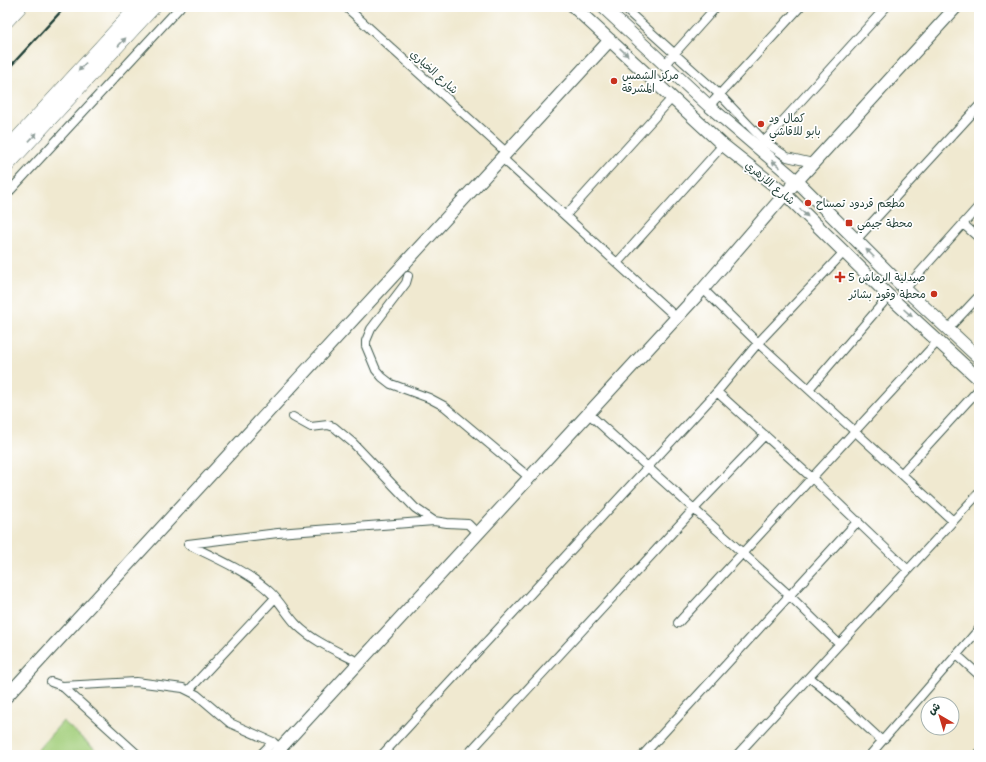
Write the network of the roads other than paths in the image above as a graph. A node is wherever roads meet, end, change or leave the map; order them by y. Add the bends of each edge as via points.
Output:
1 (20, 7) edge
2 (137, 7) edge
3 (154, 7) edge
4 (180, 7) edge
5 (346, 7) edge
6 (574, 7) edge
7 (603, 7) edge
8 (716, 7) edge
9 (800, 7) edge
10 (886, 7) edge
11 (956, 7) edge
12 (625, 8) edge
13 (616, 19) junction
14 (7, 21) edge
15 (610, 40) junction
16 (669, 59) junction
17 (720, 95) junction
18 (673, 97) junction
19 (708, 106) junction
20 (979, 106) edge
21 (723, 145) junction
22 (761, 145) junction
23 (7, 149) edge
24 (505, 156) junction
25 (813, 163) junction
26 (7, 166) edge
27 (797, 182) junction
28 (7, 194) edge
29 (785, 194) junction
30 (979, 206) edge
31 (566, 215) junction
32 (963, 224) junction
33 (979, 238) edge
34 (856, 240) junction
35 (844, 252) junction
36 (617, 263) junction
37 (408, 276) dead end
38 (703, 289) junction
39 (905, 289) junction
40 (890, 296) junction
41 (979, 296) edge
42 (677, 318) junction
43 (948, 329) junction
44 (938, 341) junction
45 (758, 343) junction
46 (979, 358) edge
47 (979, 379) edge
48 (809, 388) junction
49 (979, 389) edge
50 (717, 392) junction
51 (588, 414) junction
52 (293, 417) dead end
53 (854, 432) junction
54 (765, 435) junction
55 (647, 467) junction
56 (902, 473) junction
57 (530, 478) junction
58 (812, 478) junction
59 (977, 499) edge
60 (694, 509) junction
61 (434, 521) junction
62 (858, 521) junction
63 (953, 521) junction
64 (478, 534) junction
65 (743, 553) junction
66 (908, 570) junction
67 (790, 596) junction
68 (275, 598) junction
69 (678, 623) dead end
70 (979, 629) edge
71 (840, 644) junction
72 (956, 655) junction
73 (360, 663) junction
74 (979, 675) edge
75 (809, 677) junction
76 (51, 682) dead end
77 (62, 686) junction
78 (189, 690) junction
79 (7, 696) edge
80 (882, 741) junction
81 (275, 748) edge
82 (138, 755) edge
83 (260, 755) edge
84 (382, 755) edge
85 (467, 755) edge
86 (643, 755) edge
87 (737, 755) edge
88 (870, 755) edge

1 - 14 main road
2 -> 23 main road
26 -> 3 main road
4 - 28 street
5 - 24 street, شارع الخياري
6 - 15 street, شارع الازهري
7 - 13 street, شارع الازهري
8 - 16 street
9 - 17 street
10 - 22 street
11 - 25 street
12 - 13 street
12 - 16 street
13 - 16 street, شارع الازهري
15 -> 18 street, شارع الازهري
15 - 24 street
16 - 17 street
16 - 19 street, شارع الازهري
17 - 19 street
17 - 22 street
18 - 21 street, شارع الازهري
18 - 31 street
19 - 22 street, شارع الازهري
20 - 34 street
21 - 29 street, شارع الازهري
21 - 36 street
22 - 25 street via 787,157
27 -> 22 street, شارع الازهري
24 - 31 street, شارع الخياري
24 - 79 street
25 - 27 street
27 - 29 street
27 - 34 street, شارع الازهري
29 -> 35 street, شارع الازهري
29 - 38 street
30 - 32 street
31 - 36 street, شارع الخياري
32 - 33 street
32 - 39 street
39 -> 34 street, شارع الازهري
35 - 40 street, شارع الازهري
35 - 45 street
36 - 42 street, شارع الخياري
37 - 57 street via 406,283 368,334 366,346 376,370 391,384 444,406
38 - 42 street
38 - 45 street
39 - 43 street, شارع الازهري
40 -> 44 street, شارع الازهري
40 - 48 street
41 - 43 street
42 - 51 street
43 - 46 street, شارع الازهري
44 - 47 street, شارع الازهري
44 - 53 street
45 - 48 street
45 - 50 street
48 - 53 street
49 - 56 street
50 - 54 street
50 - 55 street
51 - 55 street
51 - 57 street
52 - 61 street via 311,427 334,427 415,508
53 - 56 street
53 - 58 street
54 - 58 street
54 - 60 street
55 - 60 street
55 - 84 street
56 - 63 street
57 - 64 street
58 - 62 street
58 - 65 street
59 - 63 street
60 - 65 street
60 - 85 street
61 - 64 street via 468,524
61 - 68 street via 278,533 188,544 225,562
62 - 66 street
62 - 67 street
63 - 66 street
64 - 73 street
65 - 67 street
65 - 69 street
66 - 71 street
67 - 71 street
67 - 86 street
68 - 73 street via 303,631
68 - 78 street
70 - 72 street
71 - 75 street
72 - 74 street
72 - 80 street
73 - 81 street
75 - 80 street
75 - 87 street
76 - 77 street
77 - 78 street via 136,682
77 - 82 street
78 - 81 street via 230,723
80 - 88 street
81 - 83 street

